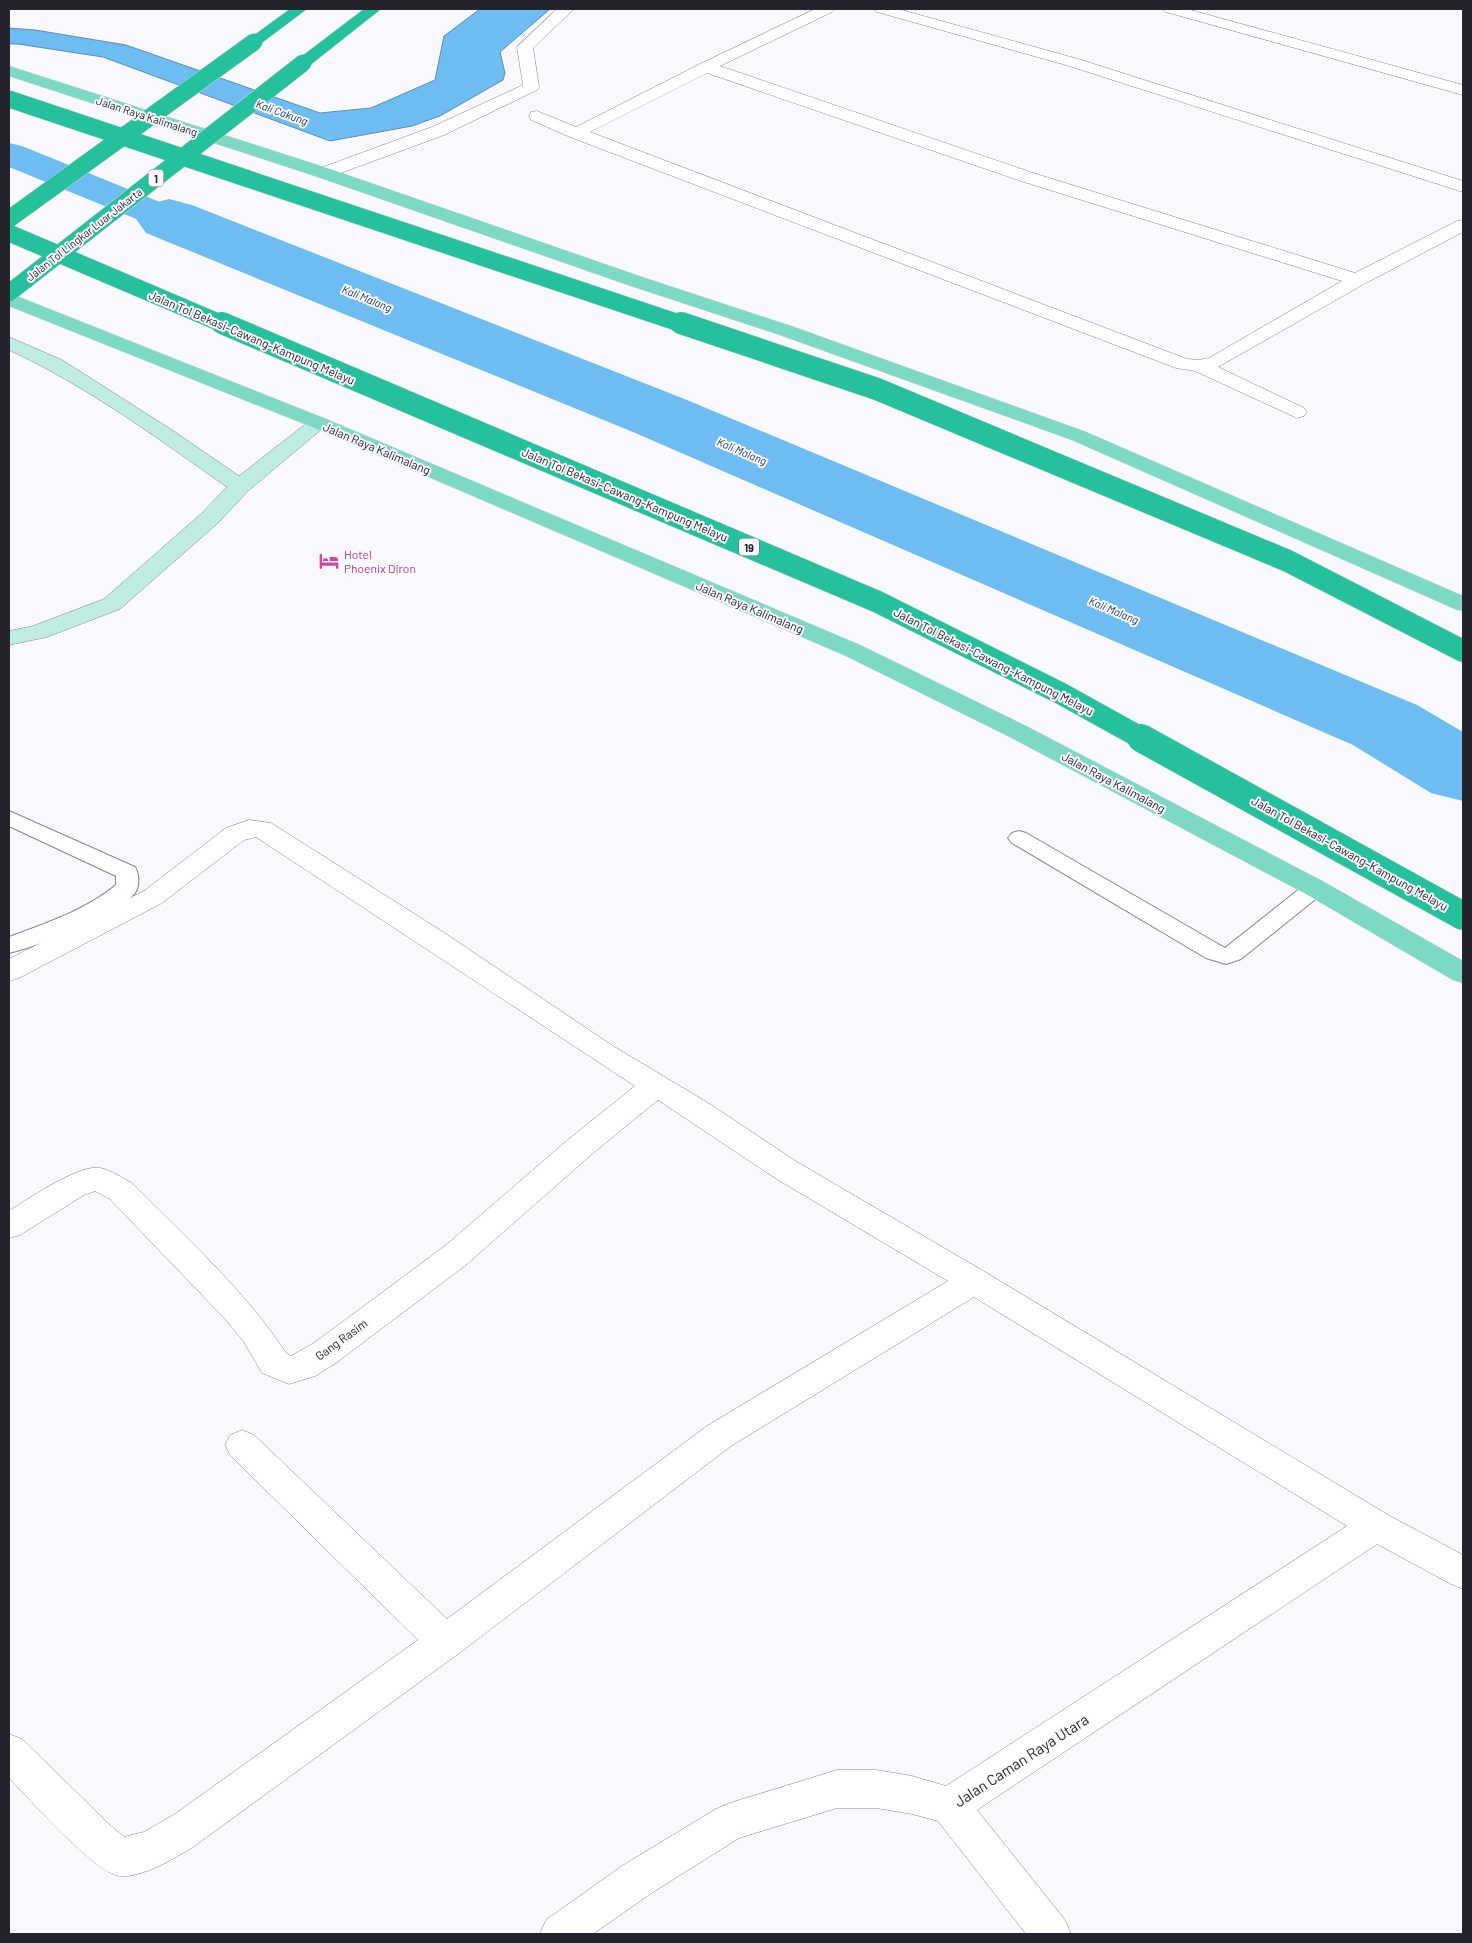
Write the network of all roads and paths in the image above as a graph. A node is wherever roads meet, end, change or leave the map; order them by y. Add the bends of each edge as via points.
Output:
1 (373, 9) edge
2 (566, 9) edge
3 (827, 9) edge
4 (882, 9) edge
5 (1172, 9) edge
6 (294, 11) edge
7 (706, 67) junction
8 (9, 71) edge
9 (1463, 90) edge
10 (9, 99) edge
11 (537, 116) dead end
12 (576, 133) junction
13 (324, 173) junction
14 (1463, 187) edge
15 (9, 220) edge
16 (1463, 226) edge
17 (9, 233) edge
18 (1357, 280) junction
19 (9, 293) edge
20 (9, 299) edge
21 (9, 343) edge
22 (1199, 366) junction
23 (1297, 412) dead end
24 (319, 423) junction
25 (240, 486) junction
26 (1463, 604) edge
27 (9, 638) edge
28 (1463, 651) edge
29 (9, 818) edge
30 (1019, 838) dead end
31 (1314, 888) junction
32 (1463, 916) edge
33 (9, 945) edge
34 (9, 971) edge
35 (1463, 973) edge
36 (657, 1085) junction
37 (9, 1226) edge
38 (974, 1280) junction
39 (242, 1445) dead end
40 (1376, 1526) junction
41 (1463, 1573) edge
42 (445, 1642) junction
43 (9, 1752) edge
44 (950, 1806) junction
45 (560, 1934) edge
46 (1050, 1934) edge

1 - 19 highway, Jalan Tol Lingkar Luar Jakarta / 1, bridge
2 - 13 street via 525,47 531,88 438,131
3 - 7 street
4 - 14 street via 1072,62
5 - 9 street
6 - 15 highway, bridge
7 - 12 street
7 - 18 street via 1027,177
8 - 13 main road, Jalan Raya Kalimalang
10 - 28 highway, bridge via 877,389 1288,561
11 - 12 street
12 - 22 street via 1183,364
13 - 26 main road, Jalan Raya Kalimalang via 635,282 788,331 1079,436
16 - 18 street
17 - 32 highway, Jalan Tol Bekasi–Cawang–Kampung Melayu / 19, bridge via 878,602 1060,693
18 - 22 street via 1216,362
20 - 24 main road, Jalan Raya Kalimalang
21 - 25 street via 55,364
22 - 23 street
24 - 25 street
24 - 31 main road, Jalan Raya Kalimalang via 852,650 1019,732
25 - 27 street via 210,518 112,604 39,632
29 - 33 lane via 127,872 128,888 116,898 66,924
30 - 31 lane via 1226,956
31 - 35 main road, Jalan Raya Kalimalang
34 - 36 street via 153,897 234,834 249,828 262,829 603,1053
36 - 37 street, Gang Rasim via 581,1146 456,1255 325,1353 289,1370 274,1363 237,1311 121,1191 98,1179 74,1186
36 - 38 street via 786,1170
38 - 40 street
38 - 42 street via 719,1436
39 - 42 street
40 - 41 street
40 - 44 street, Jalan Caman Raya Utara
42 - 43 street via 189,1827 140,1855 119,1857 97,1840
44 - 45 street, Jalan Caman Raya Utara via 885,1790 837,1789 730,1822 636,1880
44 - 46 street

